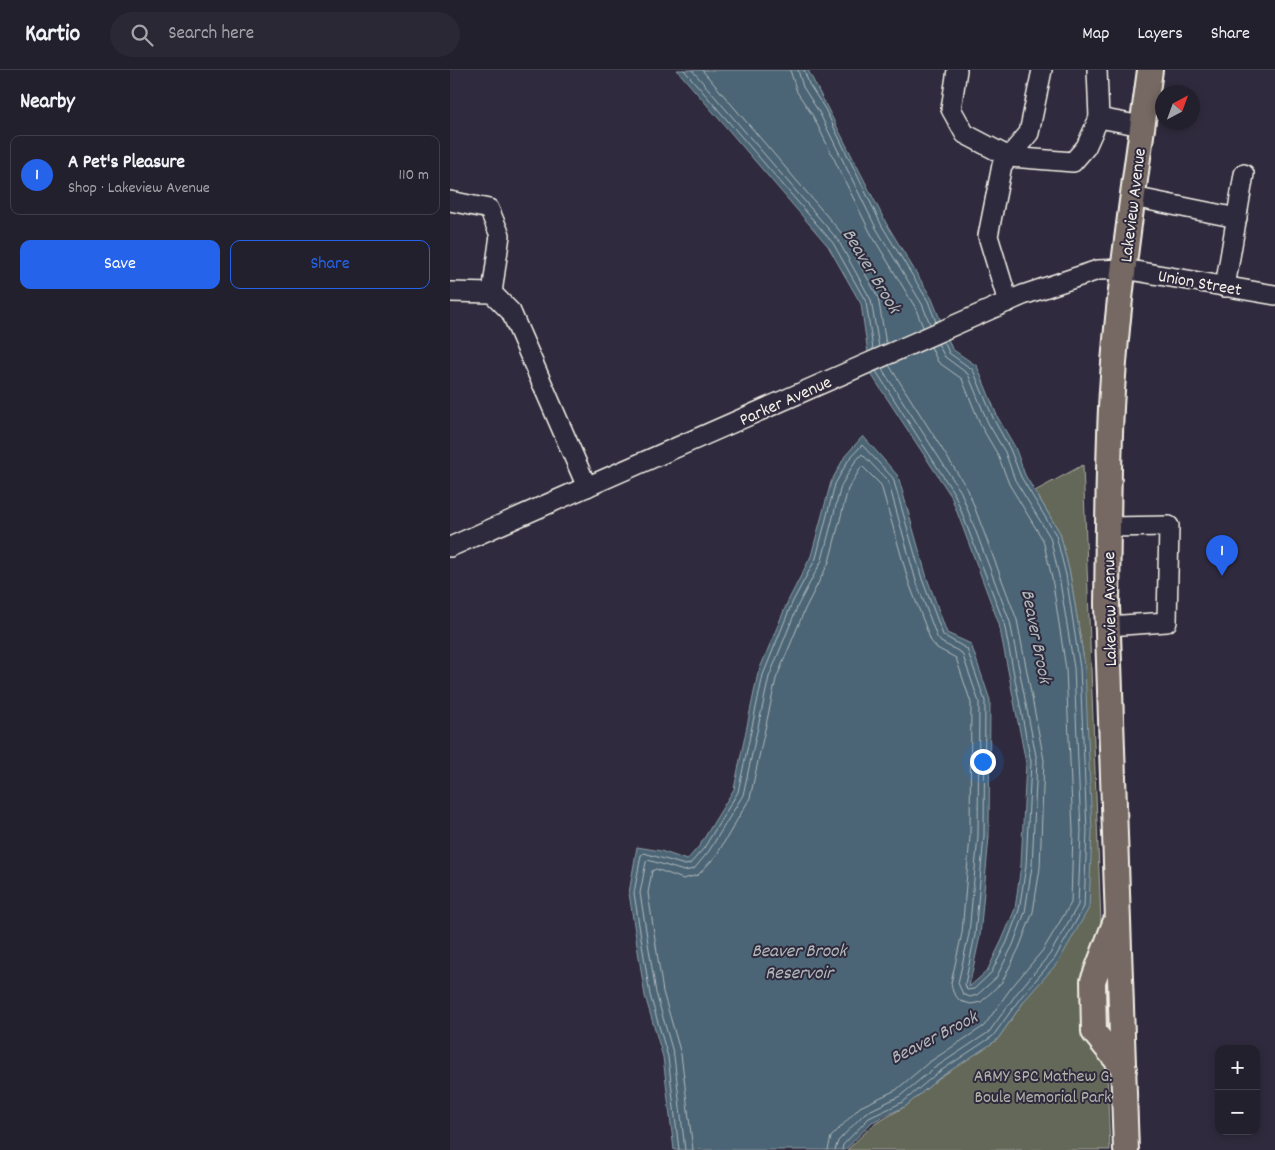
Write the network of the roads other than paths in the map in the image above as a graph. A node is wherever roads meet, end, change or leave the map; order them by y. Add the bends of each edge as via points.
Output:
1 (957, 70) edge
2 (1042, 70) edge
3 (1097, 70) edge
4 (1150, 70) edge
5 (1100, 118) junction
6 (1142, 126) junction
7 (1010, 157) junction
8 (1244, 174) dead end
9 (1133, 197) junction
10 (450, 201) edge
11 (1237, 218) junction
12 (1124, 269) junction
13 (1225, 287) junction
14 (450, 292) edge
15 (492, 293) junction
16 (1275, 295) edge
17 (1008, 302) junction
18 (587, 487) junction
19 (1108, 527) junction
20 (450, 547) edge
21 (1108, 626) junction
22 (1126, 1150) edge

1 - 7 street via 951,110 965,134
2 - 7 street via 1029,133
3 - 5 street
4 - 6 main road, Lakeview Avenue
5 - 6 street
5 - 7 street via 1086,147 1073,162
6 - 9 main road, Lakeview Avenue
7 - 17 street via 1002,165 988,236
8 - 11 street
9 - 11 street
9 - 12 main road, Lakeview Avenue
10 - 15 street via 489,209 500,235
11 - 13 street
12 - 13 street, Union Street
12 - 17 street, Parker Avenue via 1098,270
12 - 19 main road, Lakeview Avenue via 1111,407
13 - 16 street, Union Street
14 - 15 street
15 - 18 street via 511,312
17 - 18 street, Parker Avenue
18 - 20 street, Parker Avenue
19 - 21 main road, Lakeview Avenue
19 - 21 street via 1169,526 1167,622
21 - 22 main road, Lakeview Avenue

